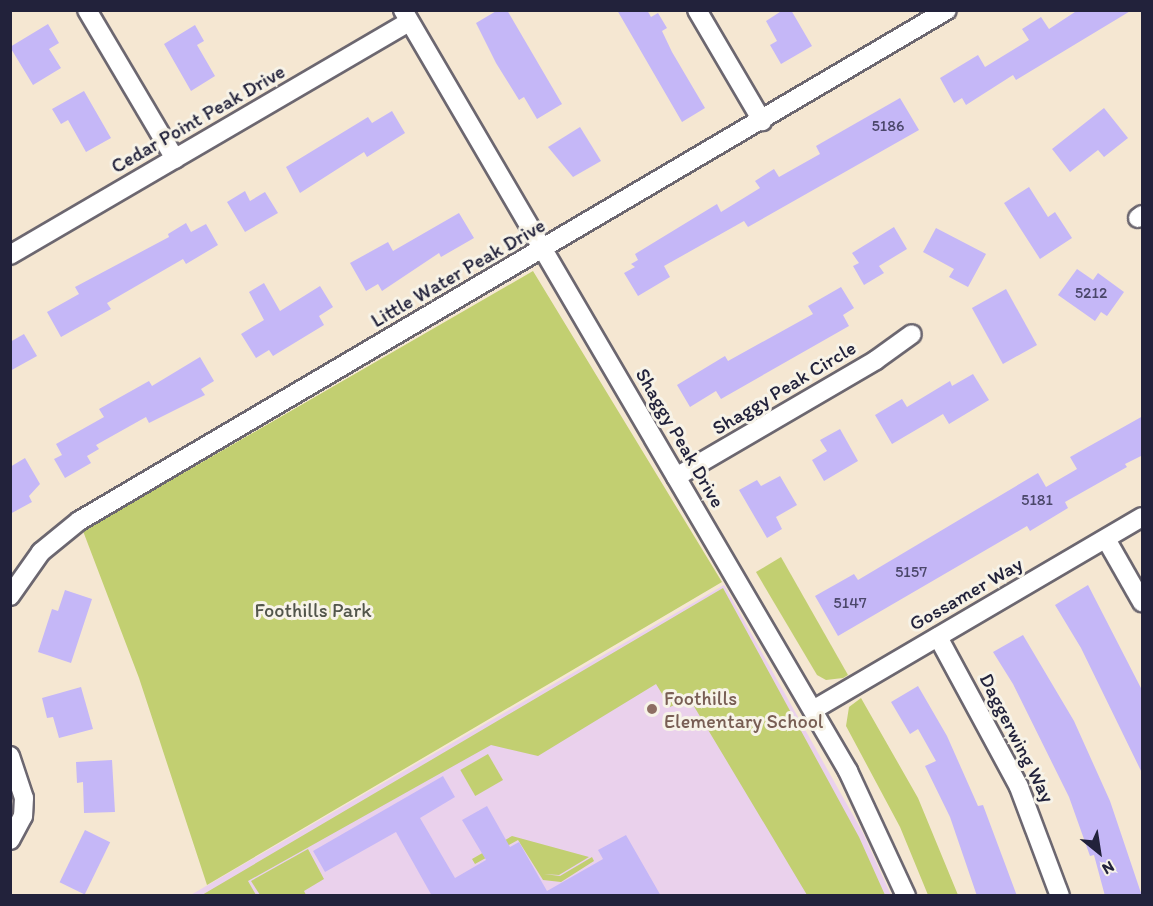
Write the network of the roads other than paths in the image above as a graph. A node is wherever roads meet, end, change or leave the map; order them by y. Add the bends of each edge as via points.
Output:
1 (87, 10) edge
2 (697, 10) edge
3 (947, 10) edge
4 (406, 16) edge
5 (762, 121) junction
6 (175, 159) junction
7 (543, 249) junction
8 (10, 255) edge
9 (912, 334) dead end
10 (676, 477) junction
11 (1143, 517) edge
12 (1106, 539) junction
13 (10, 596) edge
14 (1143, 602) edge
15 (938, 637) junction
16 (813, 710) junction
17 (10, 756) edge
18 (10, 840) edge
19 (906, 896) edge
20 (1060, 896) edge

1 - 6 street
2 - 5 street
3 - 5 street, Little Water Peak Drive
4 - 6 street, Cedar Point Peak Drive
4 - 7 street, Shaggy Peak Drive
5 - 7 street, Little Water Peak Drive
6 - 8 street, Cedar Point Peak Drive
7 - 10 street, Shaggy Peak Drive
7 - 13 street, Little Water Peak Drive via 79,521 41,552
9 - 10 street, Shaggy Peak Circle via 876,360
10 - 16 street, Shaggy Peak Drive
11 - 12 street, Gossamer Way
12 - 14 street
12 - 15 street, Gossamer Way
15 - 16 street, Gossamer Way
15 - 20 street, Daggerwing Way via 1019,787
16 - 19 street, Shaggy Peak Drive via 874,820
17 - 18 street via 24,798 23,816

